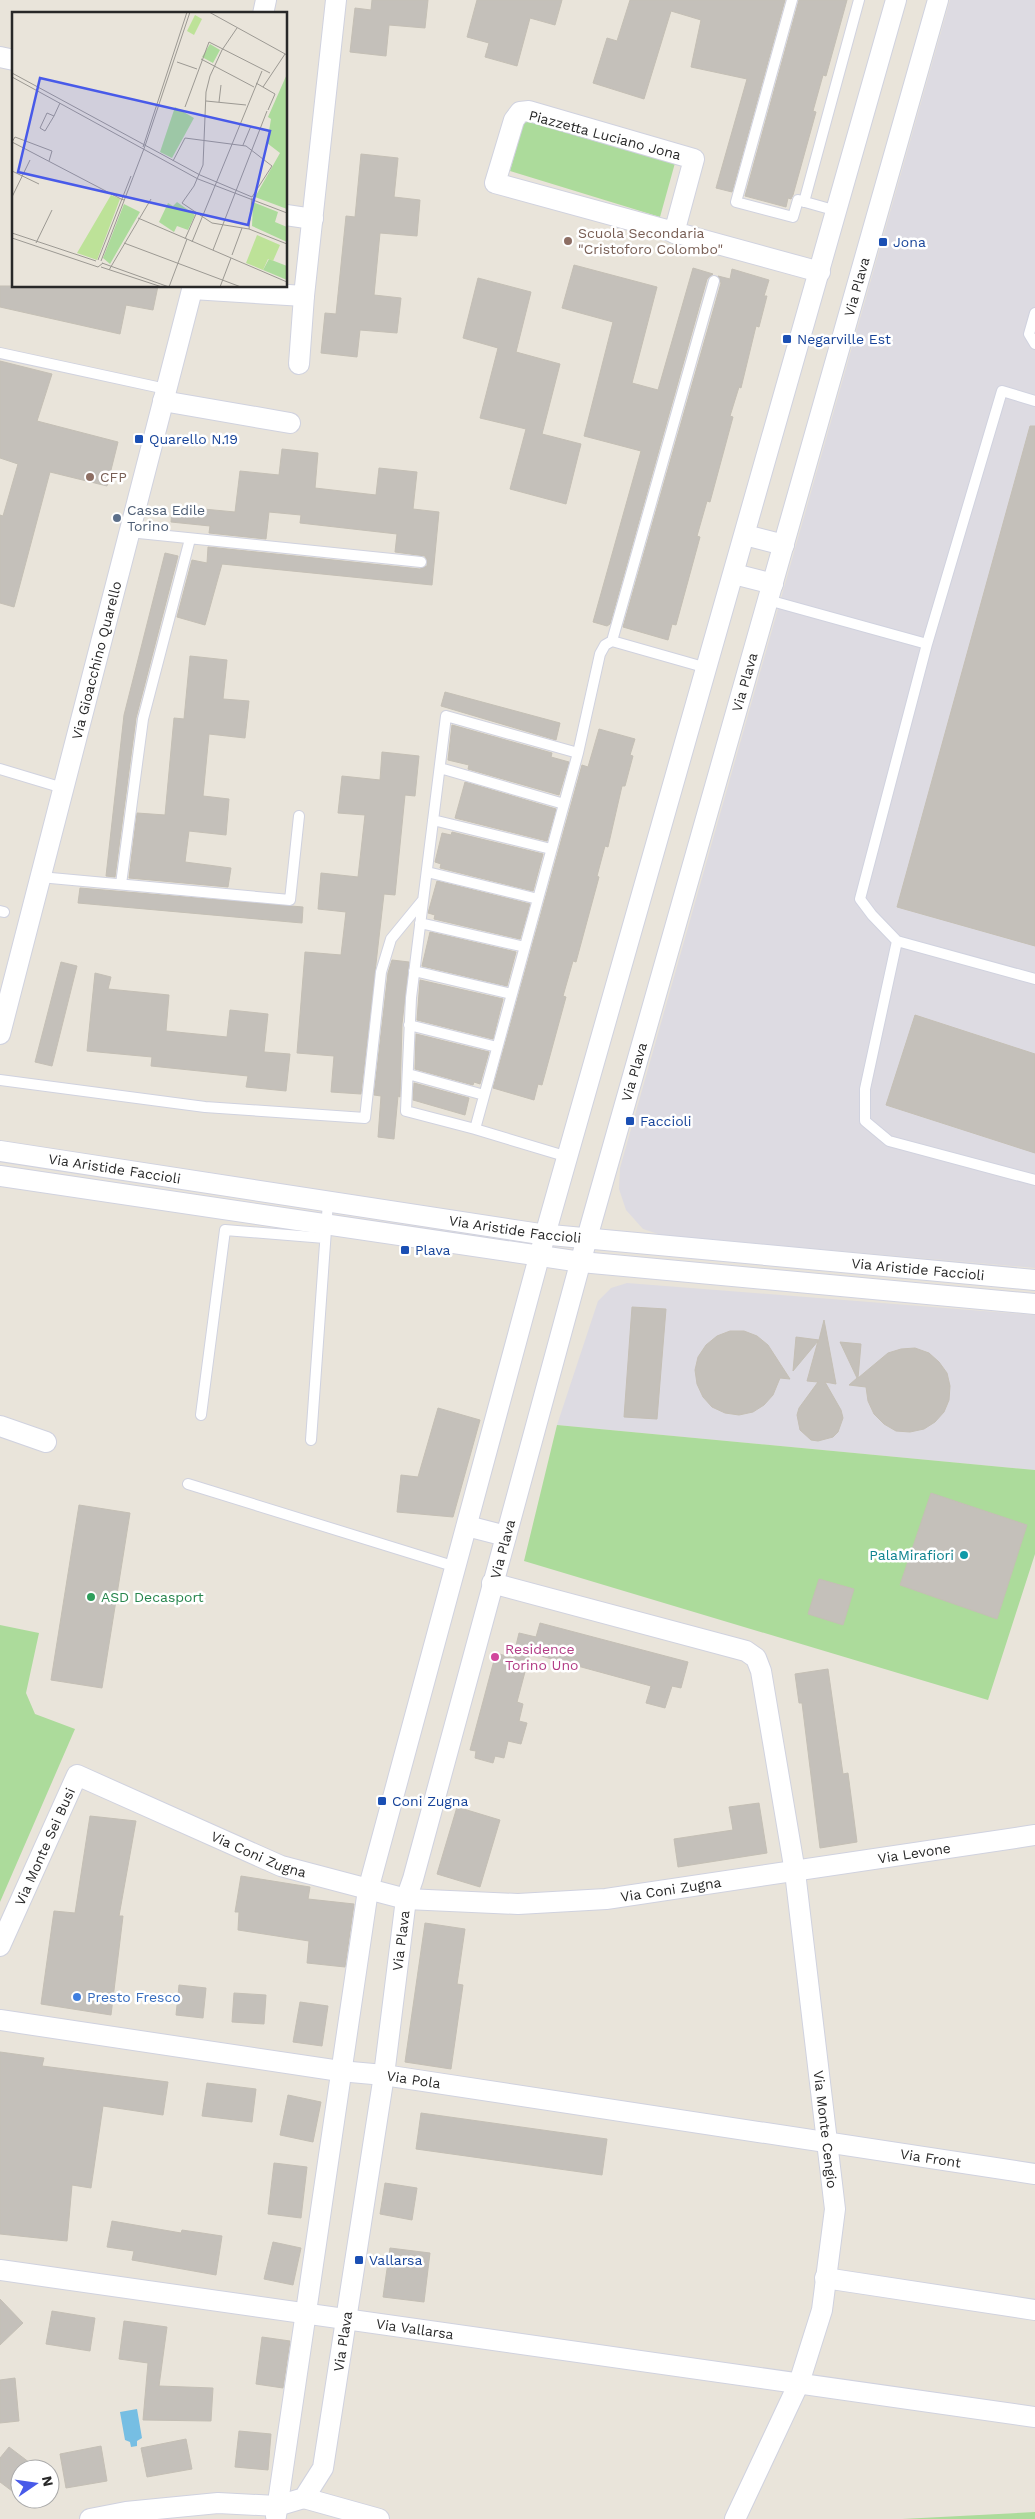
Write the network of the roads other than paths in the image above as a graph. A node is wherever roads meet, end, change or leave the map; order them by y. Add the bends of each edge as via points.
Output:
1 (792, 0) edge
2 (860, 0) edge
3 (896, 0) edge
4 (938, 0) edge
5 (330, 1) edge
6 (804, 202) junction
7 (837, 211) junction
8 (288, 215) edge
9 (312, 219) junction
10 (674, 233) junction
11 (820, 272) junction
12 (714, 281) dead end
13 (192, 288) edge
14 (304, 296) junction
15 (1035, 313) edge
16 (1035, 344) edge
17 (0, 353) edge
18 (299, 364) dead end
19 (165, 395) junction
20 (1035, 401) edge
21 (290, 423) dead end
22 (129, 532) junction
23 (745, 535) junction
24 (190, 539) junction
25 (784, 545) junction
26 (421, 562) dead end
27 (734, 574) junction
28 (771, 592) junction
29 (612, 641) junction
30 (927, 644) junction
31 (707, 668) junction
32 (578, 753) junction
33 (440, 768) junction
34 (0, 769) edge
35 (63, 788) junction
36 (564, 804) junction
37 (300, 816) dead end
38 (433, 820) junction
39 (551, 849) junction
40 (427, 872) junction
41 (40, 877) junction
42 (121, 884) junction
43 (423, 899) junction
44 (538, 899) junction
45 (420, 923) junction
46 (897, 941) junction
47 (524, 947) junction
48 (414, 971) junction
49 (1035, 979) edge
50 (512, 994) junction
51 (410, 1025) junction
52 (0, 1034) edge
53 (497, 1047) junction
54 (408, 1074) junction
55 (0, 1080) edge
56 (484, 1095) junction
57 (475, 1129) junction
58 (0, 1151) edge
59 (568, 1157) junction
60 (0, 1176) edge
61 (1035, 1180) edge
62 (328, 1202) junction
63 (326, 1231) junction
64 (545, 1235) junction
65 (587, 1238) junction
66 (541, 1255) junction
67 (581, 1262) junction
68 (1035, 1280) edge
69 (1035, 1304) edge
70 (201, 1415) dead end
71 (0, 1426) edge
72 (311, 1440) dead end
73 (46, 1442) dead end
74 (188, 1484) dead end
75 (467, 1526) junction
76 (506, 1536) junction
77 (456, 1567) junction
78 (492, 1584) junction
79 (77, 1775) joint
80 (1035, 1835) edge
81 (796, 1872) junction
82 (368, 1890) junction
83 (406, 1899) junction
84 (0, 1946) edge
85 (0, 2020) edge
86 (340, 2071) junction
87 (384, 2075) junction
88 (826, 2142) junction
89 (1035, 2174) edge
90 (0, 2270) edge
91 (825, 2278) junction
92 (1035, 2310) edge
93 (306, 2314) junction
94 (346, 2320) junction
95 (799, 2383) junction
96 (1035, 2417) edge
97 (304, 2498) junction
98 (276, 2512) edge
99 (90, 2519) edge
100 (380, 2519) edge
101 (735, 2519) edge

1 - 6 lane via 736,202 793,217 798,200
2 - 6 lane
3 - 7 street
4 - 25 street, Via Plava
5 - 9 street
6 - 7 lane
7 - 11 street
8 - 9 street
9 - 14 street
10 - 10 street, Piazzetta Luciano Jona via 694,159 529,111 520,112 514,120 496,183
10 - 11 street, Piazzetta Luciano Jona
11 - 23 street
12 - 29 lane
13 - 14 street
13 - 19 street, Via Gioacchino Quarello
14 - 18 street
15 - 16 lane via 1029,334
17 - 19 lane
19 - 21 street
19 - 22 street, Via Gioacchino Quarello
20 - 30 lane via 1002,391
22 - 24 lane
22 - 35 street, Via Gioacchino Quarello
23 - 25 street
23 - 27 street
24 - 26 lane
24 - 42 lane via 142,719
25 - 28 street, Via Plava
27 - 28 street
27 - 31 street
28 - 30 lane
28 - 65 street, Via Plava
29 - 31 lane
29 - 32 lane via 600,654
30 - 46 lane via 860,899
31 - 59 street
32 - 33 lane via 446,716
32 - 36 lane
33 - 36 lane
33 - 38 lane
34 - 35 lane
35 - 41 street, Via Gioacchino Quarello
36 - 39 lane
37 - 42 lane via 290,900
38 - 39 lane
38 - 40 lane
39 - 44 lane
40 - 43 lane
40 - 44 lane
41 - 42 lane
41 - 52 street, Via Gioacchino Quarello
43 - 45 lane
43 - 55 lane via 391,939 381,972 365,1118 205,1107
44 - 47 lane
45 - 47 lane
45 - 48 lane
46 - 49 lane
46 - 61 lane via 865,1089 865,1121 889,1141
47 - 50 lane
48 - 50 lane
48 - 51 lane
50 - 53 lane
51 - 53 lane
51 - 54 lane
53 - 56 lane
54 - 56 lane
54 - 57 lane via 406,1110
56 - 57 lane
57 - 59 lane
58 - 62 street, Via Aristide Faccioli
59 - 64 street
60 - 63 street, Via Aristide Faccioli
62 - 63 lane
62 - 64 street, Via Aristide Faccioli
63 - 66 street, Via Aristide Faccioli
63 - 70 lane via 225,1230
63 - 72 lane
64 - 65 street, Via Aristide Faccioli
64 - 66 street
65 - 67 street, Via Plava
65 - 68 street, Via Aristide Faccioli
66 - 67 street, Via Aristide Faccioli
66 - 75 street
67 - 69 street, Via Aristide Faccioli
67 - 76 street, Via Plava
71 - 73 street
74 - 77 lane
75 - 76 street
75 - 77 street
76 - 78 street, Via Plava
77 - 82 street
78 - 81 street via 746,1650 756,1658 761,1671
78 - 83 street, Via Plava
79 - 82 street, Via Coni Zugna via 281,1866
79 - 84 street, Via Monte Sei Busi
80 - 81 street, Via Levone
81 - 83 street, Via Coni Zugna via 606,1899 518,1904
81 - 88 street, Via Monte Cengio
82 - 83 street, Via Coni Zugna
82 - 86 street
83 - 87 street, Via Plava
85 - 86 street, Via Pola
86 - 87 street, Via Pola
86 - 93 street
87 - 88 street, Via Pola
87 - 94 street, Via Plava
88 - 89 street, Via Front
88 - 91 street, Via Monte Cengio via 835,2209
90 - 93 street, Via Vallarsa
91 - 92 street
91 - 95 street, Via Monte Cengio via 822,2310
93 - 94 street, Via Vallarsa
93 - 98 street
94 - 95 street, Via Vallarsa
94 - 97 street, Via Plava via 323,2468
95 - 96 street
95 - 101 street, Via Monte Cengio
97 - 98 street
97 - 100 street
98 - 99 street via 218,2503

